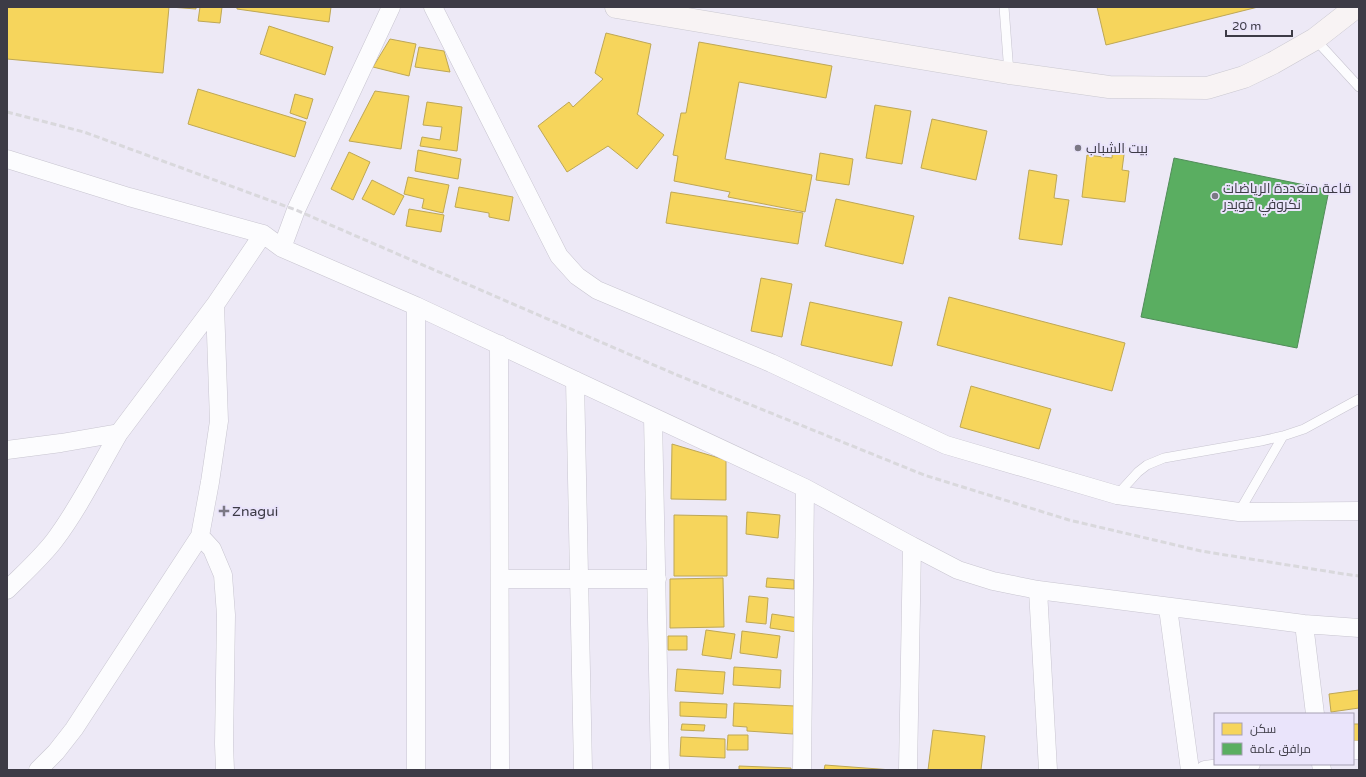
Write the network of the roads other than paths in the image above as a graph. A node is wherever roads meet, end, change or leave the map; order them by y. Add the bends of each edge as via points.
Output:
1 (391, 7) edge
2 (433, 7) edge
3 (616, 7) edge
4 (1004, 7) edge
5 (1356, 7) edge
6 (1315, 39) junction
7 (1009, 73) junction
8 (1359, 87) edge
9 (7, 159) edge
10 (263, 234) junction
11 (282, 248) junction
12 (215, 305) junction
13 (416, 306) junction
14 (499, 344) junction
15 (575, 380) junction
16 (1359, 399) edge
17 (653, 417) junction
18 (119, 433) junction
19 (1283, 436) junction
20 (7, 450) edge
21 (805, 488) junction
22 (1117, 495) junction
23 (1359, 511) edge
24 (1239, 512) junction
25 (200, 536) junction
26 (912, 546) junction
27 (500, 579) junction
28 (656, 579) junction
29 (579, 580) junction
30 (7, 590) edge
31 (1038, 590) junction
32 (1168, 608) junction
33 (1304, 624) junction
34 (1359, 628) edge
35 (1315, 713) edge
36 (1243, 765) edge
37 (38, 770) edge
38 (225, 770) edge
39 (416, 770) edge
40 (500, 770) edge
41 (583, 770) edge
42 (660, 770) edge
43 (802, 770) edge
44 (908, 770) edge
45 (1048, 770) edge
46 (1190, 770) edge
47 (1205, 770) edge

1 - 11 street via 296,210
2 - 22 street via 559,256 577,276 597,290 772,363 946,445
3 - 7 main road
4 - 7 lane
5 - 6 main road
6 - 7 main road via 1244,77 1208,88 1109,87
6 - 8 lane
9 - 10 street via 128,197
10 - 11 street
10 - 12 street
11 - 13 street
12 - 18 street
12 - 25 street via 218,422
13 - 14 street
13 - 39 street
14 - 15 street
14 - 27 street
15 - 17 street
15 - 29 street
16 - 19 lane via 1304,429
17 - 21 street
17 - 28 street
18 - 20 street via 61,444
18 - 30 street via 54,541
19 - 22 lane via 1164,458 1138,472
19 - 24 lane
21 - 26 street
21 - 43 street
22 - 24 street
23 - 24 street
25 - 37 street via 74,729
25 - 38 street via 212,550 223,575 226,614
26 - 31 street via 958,570 993,581
26 - 44 street
27 - 29 street
27 - 40 street
28 - 29 street
28 - 42 street
29 - 41 street
31 - 32 street
31 - 45 street
32 - 33 street
32 - 46 street
33 - 34 street
33 - 35 street
36 - 47 street

